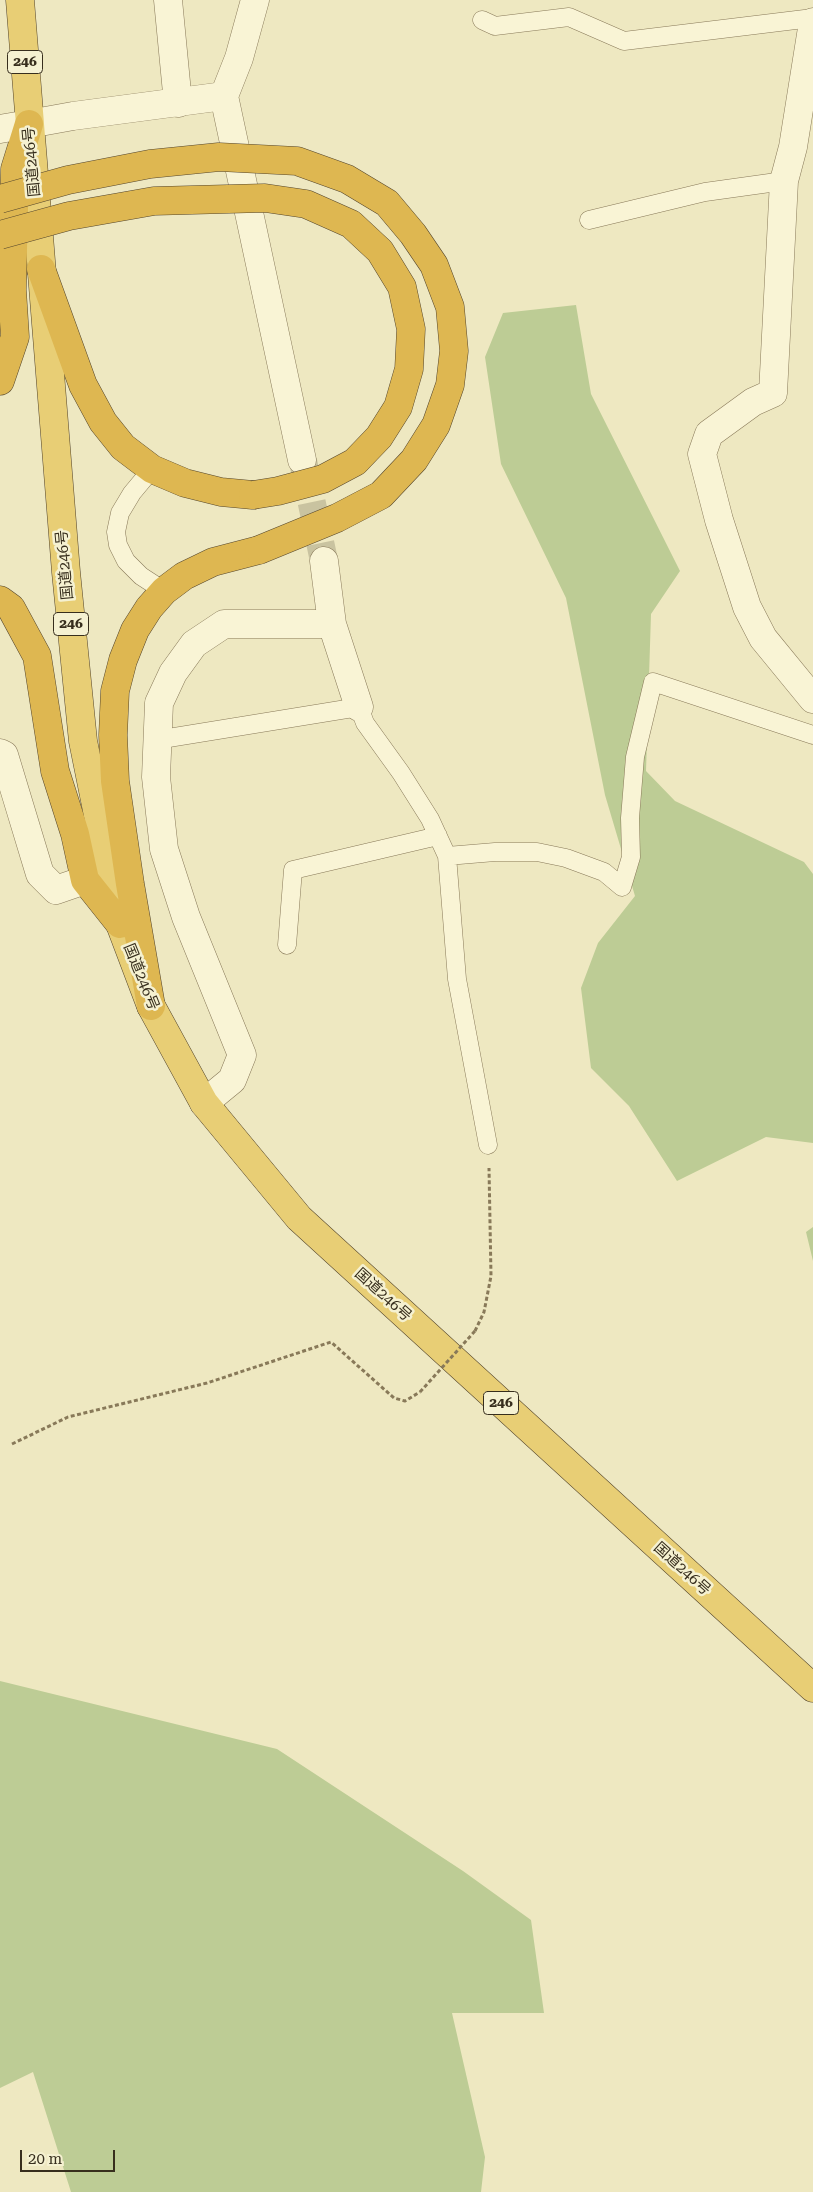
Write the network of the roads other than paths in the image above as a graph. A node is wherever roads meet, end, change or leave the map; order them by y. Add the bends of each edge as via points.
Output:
1 (20, 0) edge
2 (168, 0) edge
3 (255, 0) edge
4 (813, 18) edge
5 (482, 20) dead end
6 (813, 22) edge
7 (224, 96) junction
8 (178, 103) junction
9 (29, 124) junction
10 (0, 129) edge
11 (784, 181) junction
12 (0, 199) edge
13 (589, 220) dead end
14 (0, 236) edge
15 (41, 269) junction
16 (0, 381) edge
17 (302, 460) tunnel mouth
18 (152, 469) junction
19 (324, 561) tunnel mouth
20 (164, 591) junction
21 (0, 600) edge
22 (332, 624) junction
23 (813, 699) edge
24 (359, 707) junction
25 (813, 735) edge
26 (156, 740) junction
27 (0, 753) edge
28 (438, 836) junction
29 (447, 856) junction
30 (85, 880) junction
31 (120, 924) junction
32 (287, 945) dead end
33 (151, 1006) junction
34 (204, 1103) junction
35 (488, 1145) road end
36 (813, 1688) edge

1 - 9 highway, 国道246号 / 246
2 - 8 street
3 - 7 street via 239,58
4 - 5 lane via 624,41 569,17 495,26
6 - 11 street via 793,147
7 - 8 street
7 - 17 street
8 - 9 street
9 - 10 street
9 - 15 highway, 国道246号 / 246
9 - 16 highway via 15,169 12,290 15,337
11 - 13 lane via 705,192
11 - 23 street via 773,394 753,402 709,434 702,454 747,607 763,638
12 - 20 highway, bridge via 68,180 150,164 219,157 297,161 347,179 387,203 434,265 450,306 454,351 450,385 436,425 414,460 381,495 337,518 260,550 213,562 184,576
14 - 18 highway, bridge via 69,216 154,201 265,198 306,204 351,224 380,251 402,287 411,329 409,369 398,407 379,437 356,462 323,479 253,495 221,492 184,483
15 - 18 highway via 83,386 103,422 123,447
15 - 31 highway, 国道246号 / 246 via 83,741
18 - 20 lane via 120,513 116,532 126,561
19 - 22 street
20 - 33 highway via 135,630 122,660 115,691 113,735 115,781
21 - 30 highway via 11,608 37,656 55,771
22 - 24 street
22 - 26 street via 224,624 194,644 173,673 159,703
24 - 26 lane
24 - 28 lane via 365,722 402,773
25 - 29 lane via 653,682 635,757 630,818 631,857 622,887 604,872 566,858 537,852
26 - 34 street via 156,777 164,850 186,917 242,1056 232,1080
27 - 30 street via 4,755 40,874 56,890
28 - 29 lane
28 - 32 lane via 293,870
29 - 35 lane via 457,979
30 - 31 highway
31 - 33 highway, 国道246号 / 246
33 - 34 highway, 国道246号 / 246
34 - 36 highway, 国道246号 / 246 via 299,1218

